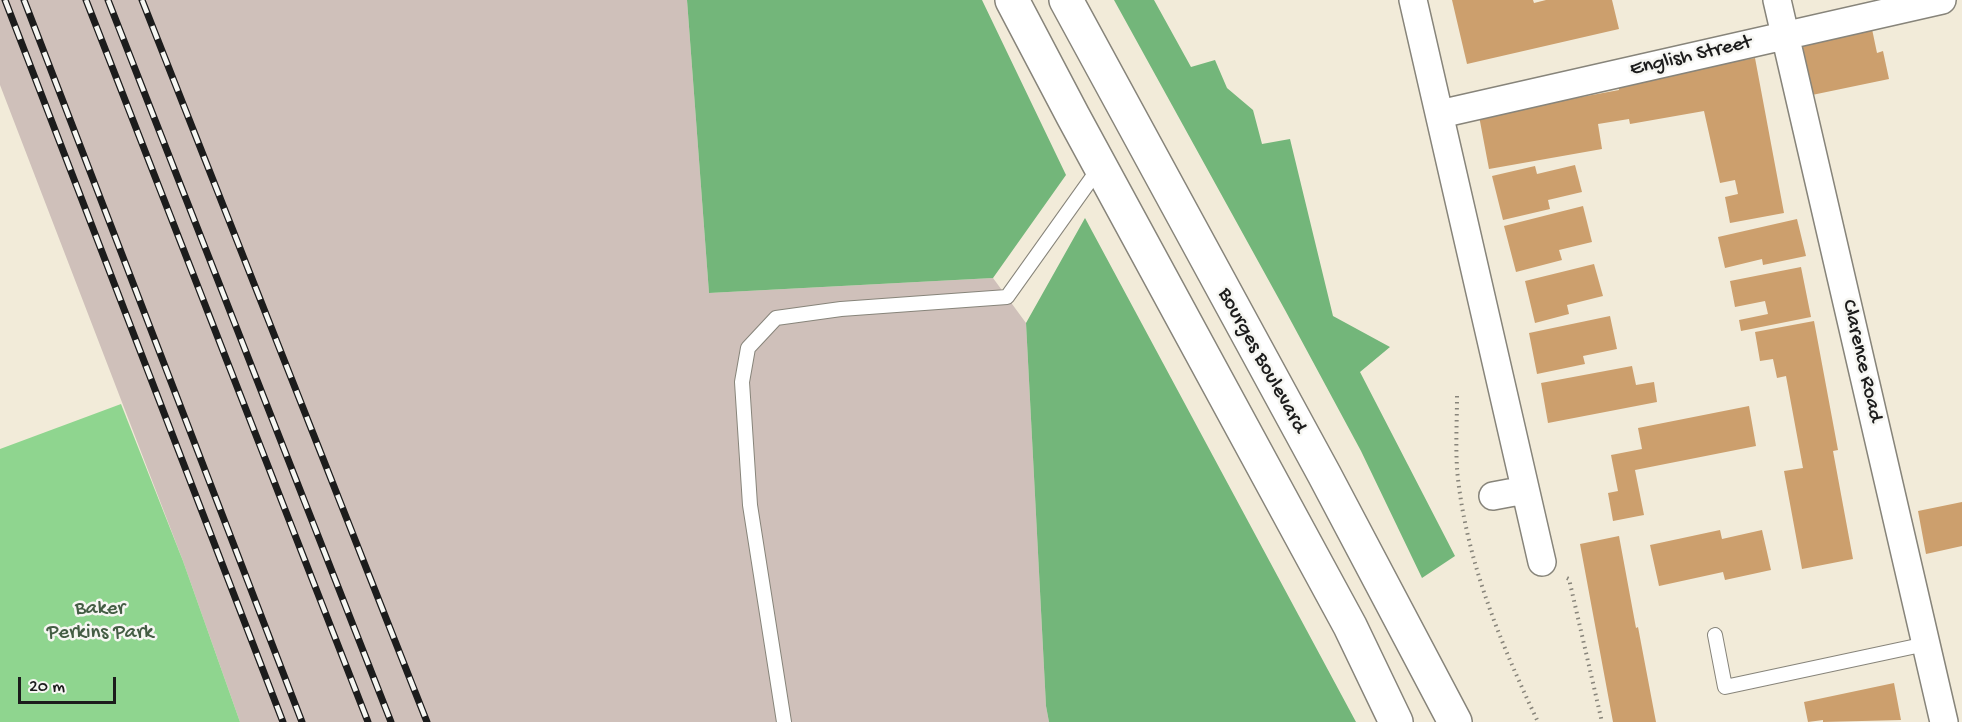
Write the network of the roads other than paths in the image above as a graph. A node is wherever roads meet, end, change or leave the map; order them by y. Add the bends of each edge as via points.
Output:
1 (1012, 0) edge
2 (1066, 0) edge
3 (1413, 0) edge
4 (1777, 0) edge
5 (1942, 0) edge
6 (1786, 36) junction
7 (1440, 114) junction
8 (1101, 166) junction
9 (1525, 490) junction
10 (1493, 496) dead end
11 (1542, 562) road end
12 (1715, 635) dead end
13 (1926, 645) junction
14 (784, 722) edge
15 (1395, 722) edge
16 (1455, 722) edge
17 (1944, 722) edge

1 - 8 main road
2 - 16 main road, Bourges Boulevard
3 - 7 street
4 - 6 street, Clarence Road
5 - 6 street, English Street
6 - 7 street, English Street
6 - 13 street, Clarence Road
7 - 9 street
8 - 14 lane via 1007,297 841,309 776,318 748,348 742,382 750,504
8 - 15 main road via 1350,626
9 - 10 street
9 - 11 street
12 - 13 lane via 1725,687
13 - 17 street, Clarence Road

